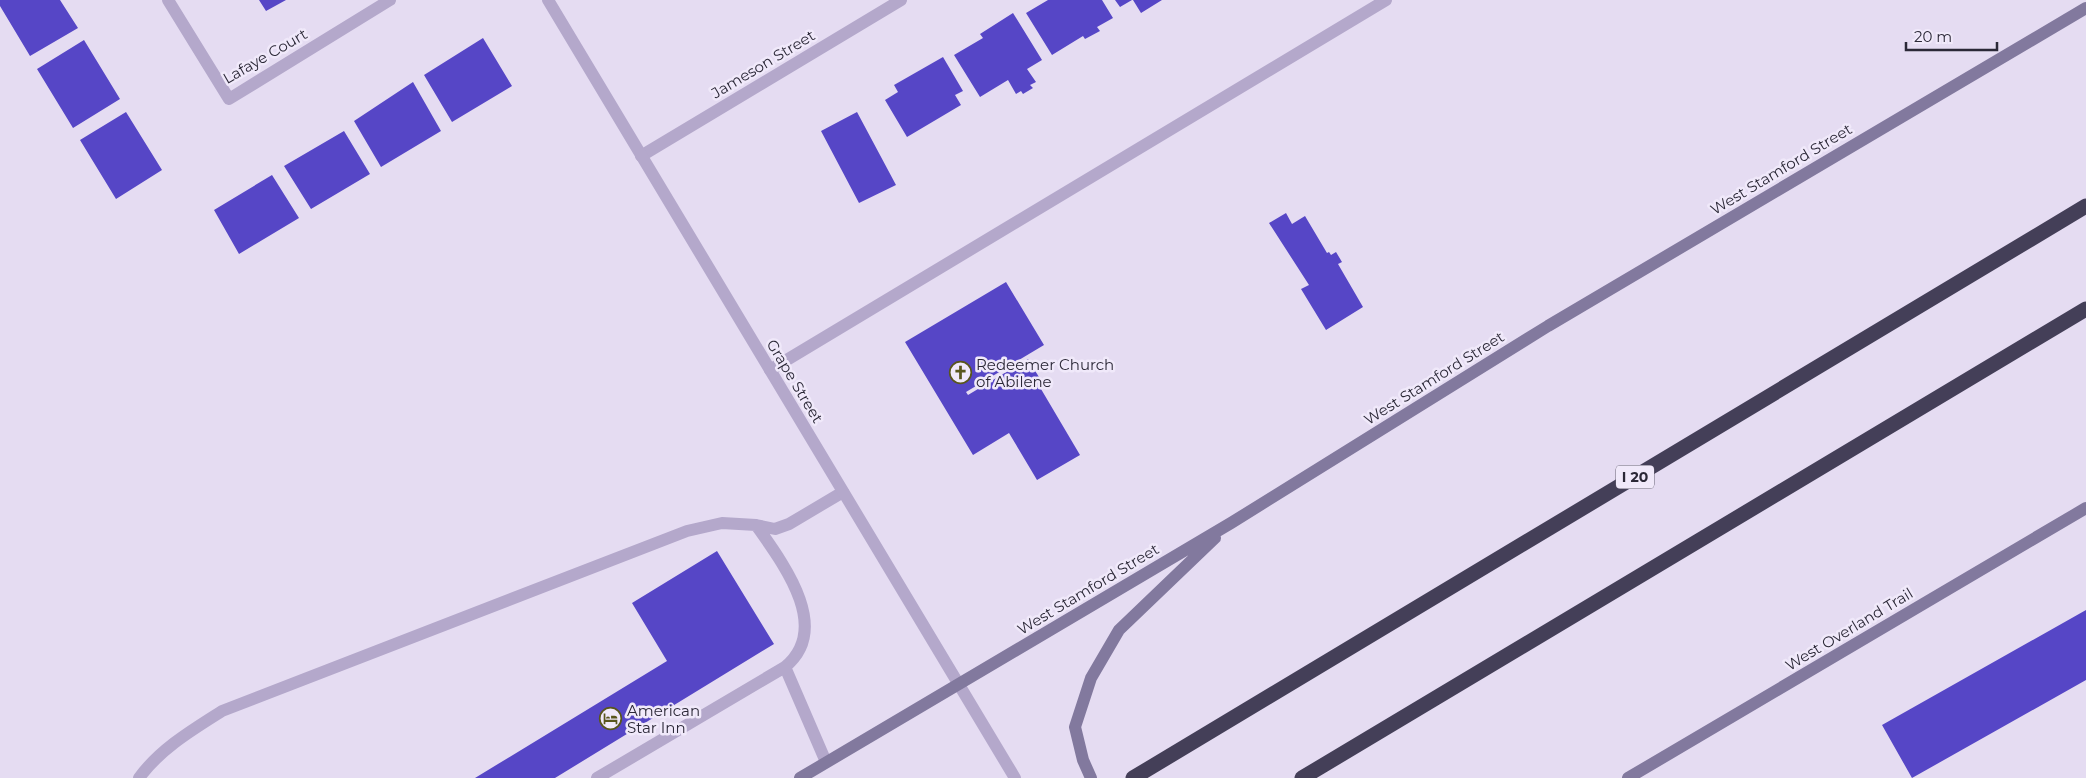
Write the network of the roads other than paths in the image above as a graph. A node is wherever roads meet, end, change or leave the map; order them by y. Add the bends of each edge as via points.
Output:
1 (168, 0) edge
2 (390, 0) edge
3 (548, 0) edge
4 (902, 0) edge
5 (1386, 0) edge
6 (2086, 8) edge
7 (642, 156) junction
8 (2086, 206) edge
9 (2086, 309) edge
10 (770, 370) junction
11 (843, 492) junction
12 (2086, 508) edge
13 (1231, 522) junction
14 (756, 525) junction
15 (785, 667) junction
16 (959, 685) junction
17 (826, 762) junction
18 (139, 778) edge
19 (596, 778) edge
20 (800, 778) edge
21 (1016, 778) edge
22 (1091, 778) edge
23 (1133, 778) edge
24 (1302, 778) edge
25 (1628, 778) edge

1 - 2 street, Lafaye Court via 229,99
3 - 7 street, Grape Street
4 - 7 street, Jameson Street
5 - 10 street
6 - 13 main road, West Stamford Street via 1557,321
7 - 10 street, Grape Street
8 - 23 highway, I 20
9 - 24 highway
10 - 11 street, Grape Street
11 - 14 street via 789,524 775,529
11 - 16 street, Grape Street
12 - 25 main road, West Overland Trail
13 - 16 main road, West Stamford Street
13 - 22 main road via 1119,630 1091,678 1075,727
14 - 15 street via 779,557 798,594 805,622 803,642 795,659
14 - 18 street via 722,523 687,531 222,710 175,742 149,764
15 - 17 street
15 - 19 street
16 - 17 main road, West Stamford Street
16 - 21 street, Grape Street
17 - 20 main road, West Stamford Street

